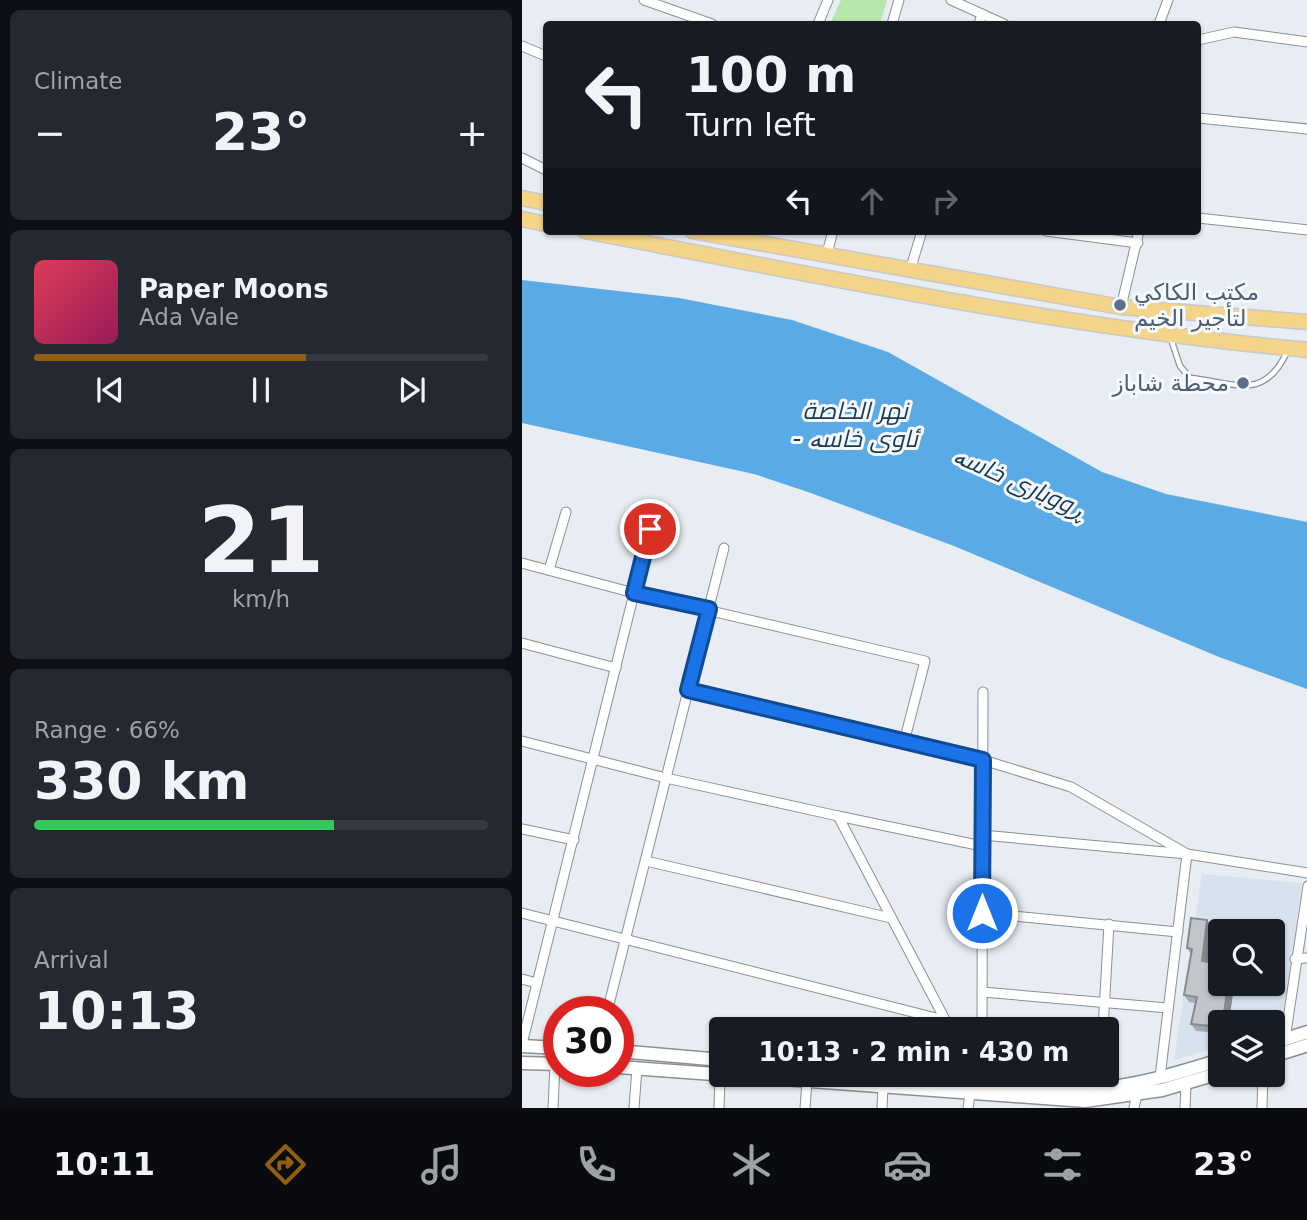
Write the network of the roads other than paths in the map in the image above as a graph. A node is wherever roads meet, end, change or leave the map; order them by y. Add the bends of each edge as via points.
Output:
1 (643, 0) edge
2 (828, 0) edge
3 (899, 0) edge
4 (951, 0) edge
5 (1168, 0) edge
6 (982, 14) junction
7 (703, 21) edge
8 (819, 21) edge
9 (893, 21) edge
10 (980, 21) edge
11 (997, 21) edge
12 (1160, 21) edge
13 (1201, 39) edge
14 (1308, 42) edge
15 (522, 46) edge
16 (543, 54) edge
17 (1201, 118) edge
18 (1308, 128) edge
19 (522, 158) edge
20 (543, 168) edge
21 (522, 198) edge
22 (543, 202) edge
23 (1201, 218) edge
24 (522, 219) edge
25 (543, 222) edge
26 (1308, 230) edge
27 (606, 235) edge
28 (732, 235) edge
29 (832, 235) edge
30 (921, 235) edge
31 (1077, 235) edge
32 (1139, 235) edge
33 (1138, 243) junction
34 (827, 253) junction
35 (911, 267) junction
36 (1121, 307) junction
37 (1223, 315) junction
38 (1268, 319) junction
39 (1308, 322) edge
40 (1170, 335) junction
41 (1220, 341) junction
42 (1265, 345) junction
43 (1289, 348) junction
44 (1308, 349) edge
45 (566, 512) dead end
46 (650, 529) dead end
47 (724, 548) dead end
48 (522, 563) edge
49 (549, 570) junction
50 (634, 593) junction
51 (709, 609) junction
52 (522, 643) edge
53 (616, 668) junction
54 (688, 690) junction
55 (983, 692) dead end
56 (522, 740) edge
57 (904, 741) junction
58 (595, 758) junction
59 (983, 760) junction
60 (667, 778) junction
61 (838, 816) junction
62 (522, 828) edge
63 (574, 840) junction
64 (982, 841) junction
65 (1187, 854) junction
66 (646, 862) junction
67 (1308, 873) edge
68 (1308, 886) edge
69 (522, 913) edge
70 (982, 913) junction
71 (891, 918) junction
72 (554, 920) junction
73 (1109, 924) junction
74 (1178, 932) junction
75 (625, 940) junction
76 (1308, 958) edge
77 (1295, 959) junction
78 (522, 979) edge
79 (537, 983) junction
80 (982, 992) junction
81 (611, 996) edge
82 (1104, 1004) junction
83 (1168, 1008) junction
84 (1285, 1010) edge
85 (917, 1017) edge
86 (943, 1017) edge
87 (982, 1017) edge
88 (1103, 1017) edge
89 (1308, 1032) edge
90 (1285, 1039) edge
91 (522, 1045) edge
92 (1308, 1045) edge
93 (543, 1047) edge
94 (634, 1052) edge
95 (1285, 1052) edge
96 (681, 1056) junction
97 (709, 1059) edge
98 (522, 1063) edge
99 (1208, 1063) edge
100 (543, 1064) edge
101 (634, 1068) edge
102 (637, 1068) junction
103 (679, 1072) junction
104 (709, 1075) edge
105 (1160, 1077) junction
106 (1208, 1077) edge
107 (1119, 1080) edge
108 (1186, 1084) junction
109 (555, 1087) edge
110 (720, 1087) edge
111 (807, 1087) edge
112 (881, 1087) edge
113 (922, 1087) edge
114 (1263, 1087) edge
115 (970, 1094) junction
116 (1137, 1094) junction
117 (1045, 1104) edge
118 (553, 1108) edge
119 (634, 1108) edge
120 (719, 1108) edge
121 (805, 1108) edge
122 (882, 1108) edge
123 (968, 1108) edge
124 (1134, 1108) edge
125 (1185, 1108) edge
126 (1262, 1108) edge

1 - 7 street
2 - 8 street
3 - 9 street
4 - 6 street
5 - 12 street
6 - 10 street
6 - 11 street
13 - 14 street via 1234,32
15 - 16 street
17 - 18 street
19 - 20 street
21 - 22 main road
23 - 26 street
24 - 25 main road
27 - 40 main road via 901,291
28 - 34 main road
29 - 34 street
30 - 35 street
31 - 33 street
32 - 33 street
33 - 36 street
34 - 35 main road
35 - 36 main road
36 - 37 main road
37 - 38 main road
37 - 41 main road
38 - 39 main road
38 - 42 main road
40 - 41 main road
40 - 43 lane via 1185,375 1243,384 1267,382
41 - 42 main road
42 - 43 main road
43 - 44 main road
45 - 49 street
46 - 50 street
47 - 51 street
48 - 49 street
49 - 50 street
50 - 51 street
50 - 53 street
51 - 54 street
51 - 57 street via 926,661
52 - 53 street
53 - 58 street
54 - 57 street
54 - 60 street
55 - 59 street
56 - 58 street
57 - 59 street
58 - 60 street
58 - 63 street
59 - 64 street
59 - 65 street via 1091,796
60 - 61 street
60 - 66 street
61 - 64 street
61 - 71 street
62 - 63 street
63 - 72 street
64 - 65 street
64 - 70 street
65 - 67 street
65 - 74 street
66 - 71 street
66 - 75 street
68 - 77 street
69 - 72 street
70 - 73 street
70 - 80 street
71 - 86 street
72 - 75 street
72 - 79 street
73 - 74 street
73 - 82 street
74 - 83 street
75 - 81 street
75 - 85 street
76 - 77 street
77 - 84 street
78 - 79 street
79 - 91 street
80 - 82 street
80 - 87 street
82 - 83 street
82 - 88 street
83 - 105 street
89 - 90 street
91 - 93 street
92 - 95 street
94 - 96 street
96 - 97 street
96 - 103 street
98 - 100 street
99 - 105 street
101 - 102 street
102 - 103 street
102 - 119 street
103 - 104 street
105 - 107 street
106 - 108 street
108 - 116 street
108 - 125 street
109 - 118 street
110 - 120 street
111 - 121 street
112 - 122 street
113 - 115 street
114 - 126 street
115 - 117 street
115 - 123 street
116 - 117 street
116 - 124 street

